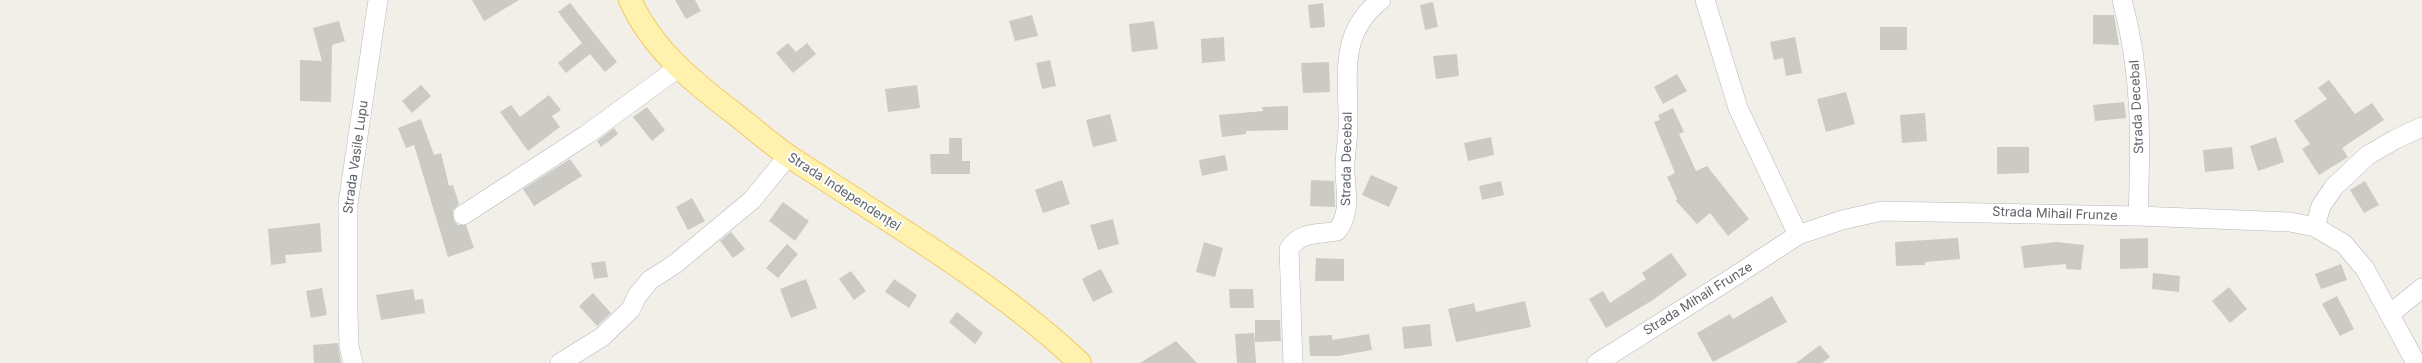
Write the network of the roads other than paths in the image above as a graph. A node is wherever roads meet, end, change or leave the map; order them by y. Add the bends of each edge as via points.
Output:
1 (378, 0) edge
2 (630, 0) edge
3 (1380, 0) edge
4 (2122, 0) edge
5 (1706, 2) edge
6 (678, 68) junction
7 (2422, 127) edge
8 (788, 156) junction
9 (463, 215) dead end
10 (2138, 216) junction
11 (2316, 227) junction
12 (1798, 234) junction
13 (2422, 288) edge
14 (2390, 314) junction
15 (353, 363) edge
16 (560, 363) edge
17 (1080, 363) edge
18 (1293, 363) edge
19 (1597, 363) edge
20 (2416, 363) edge

1 - 15 street, Strada Vasile Lupu via 348,204 348,319
2 - 6 main road, Strada Independenței via 651,37
3 - 18 street, Strada Decebal via 1365,12 1354,32 1348,54 1345,171 1348,204 1344,223 1337,231 1309,234 1296,239 1289,249
4 - 10 street, Strada Decebal via 2137,72 2141,136
5 - 12 street via 1738,108
6 - 8 main road, Strada Independenței
6 - 9 street via 580,139
7 - 11 street via 2396,138 2368,155 2334,187 2321,206
8 - 16 street via 752,200 675,264 650,280 637,296 631,309 602,337
8 - 17 main road, Strada Independenței via 983,285 1039,327
10 - 11 street, Strada Mihail Frunze via 2290,222
10 - 12 street, Strada Mihail Frunze via 1882,211
11 - 14 street via 2344,244 2365,269
12 - 19 street, Strada Mihail Frunze
13 - 14 street
14 - 20 street

